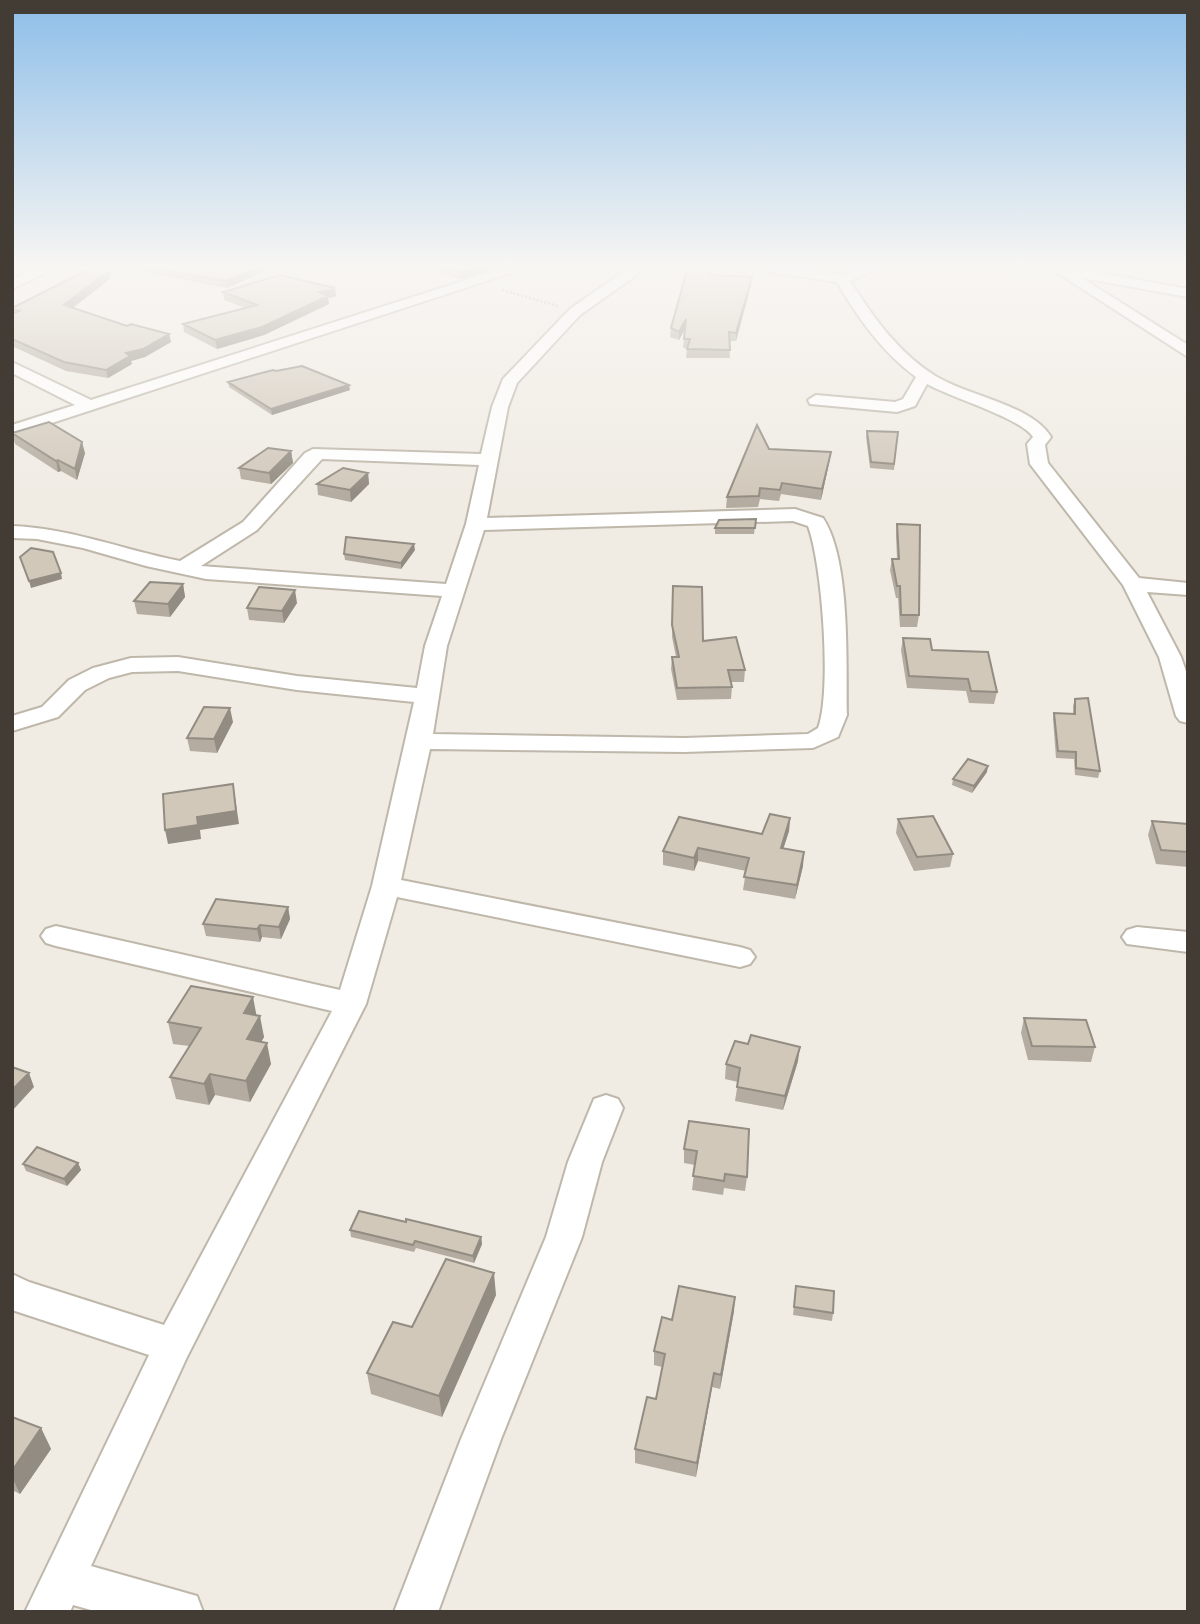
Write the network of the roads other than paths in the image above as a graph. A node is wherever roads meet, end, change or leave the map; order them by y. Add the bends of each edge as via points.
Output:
1 (290, 342) edge
2 (547, 342) edge
3 (887, 342) edge
4 (1172, 342) edge
5 (1188, 352) edge
6 (12, 367) edge
7 (924, 376) junction
8 (816, 400) dead end
9 (89, 406) junction
10 (12, 431) edge
11 (489, 460) junction
12 (476, 524) junction
13 (12, 532) edge
14 (182, 569) junction
15 (1133, 584) junction
16 (1188, 589) edge
17 (455, 590) junction
18 (1179, 658) edge
19 (426, 696) junction
20 (1188, 716) edge
21 (12, 724) edge
22 (419, 741) junction
23 (386, 886) junction
24 (56, 936) dead end
25 (1137, 937) dead end
26 (1188, 942) edge
27 (740, 957) dead end
28 (351, 1004) junction
29 (606, 1108) dead end
30 (14, 1294) edge
31 (173, 1345) junction
32 (55, 1596) edge
33 (181, 1612) edge
34 (416, 1612) edge

1 - 9 street
2 - 11 street via 509,382
3 - 7 street
4 - 5 street
6 - 9 street
7 - 8 street via 909,402 897,407
7 - 15 street via 1039,429 1039,464
9 - 10 street
11 - 12 street
11 - 14 street via 319,453 250,526
12 - 17 street
12 - 22 street via 795,515 816,522 822,533 831,596 835,716 829,732 813,741 684,745
13 - 14 street via 86,542
14 - 17 street
15 - 16 street
15 - 18 street
17 - 19 street via 436,646
18 - 20 street
19 - 21 street via 297,684 178,664 131,665 77,685 50,712
19 - 22 street
22 - 23 street
23 - 27 street
23 - 28 street
24 - 28 street
25 - 26 street
28 - 31 street
29 - 34 street via 564,1237
30 - 31 street
31 - 32 street
32 - 33 street

